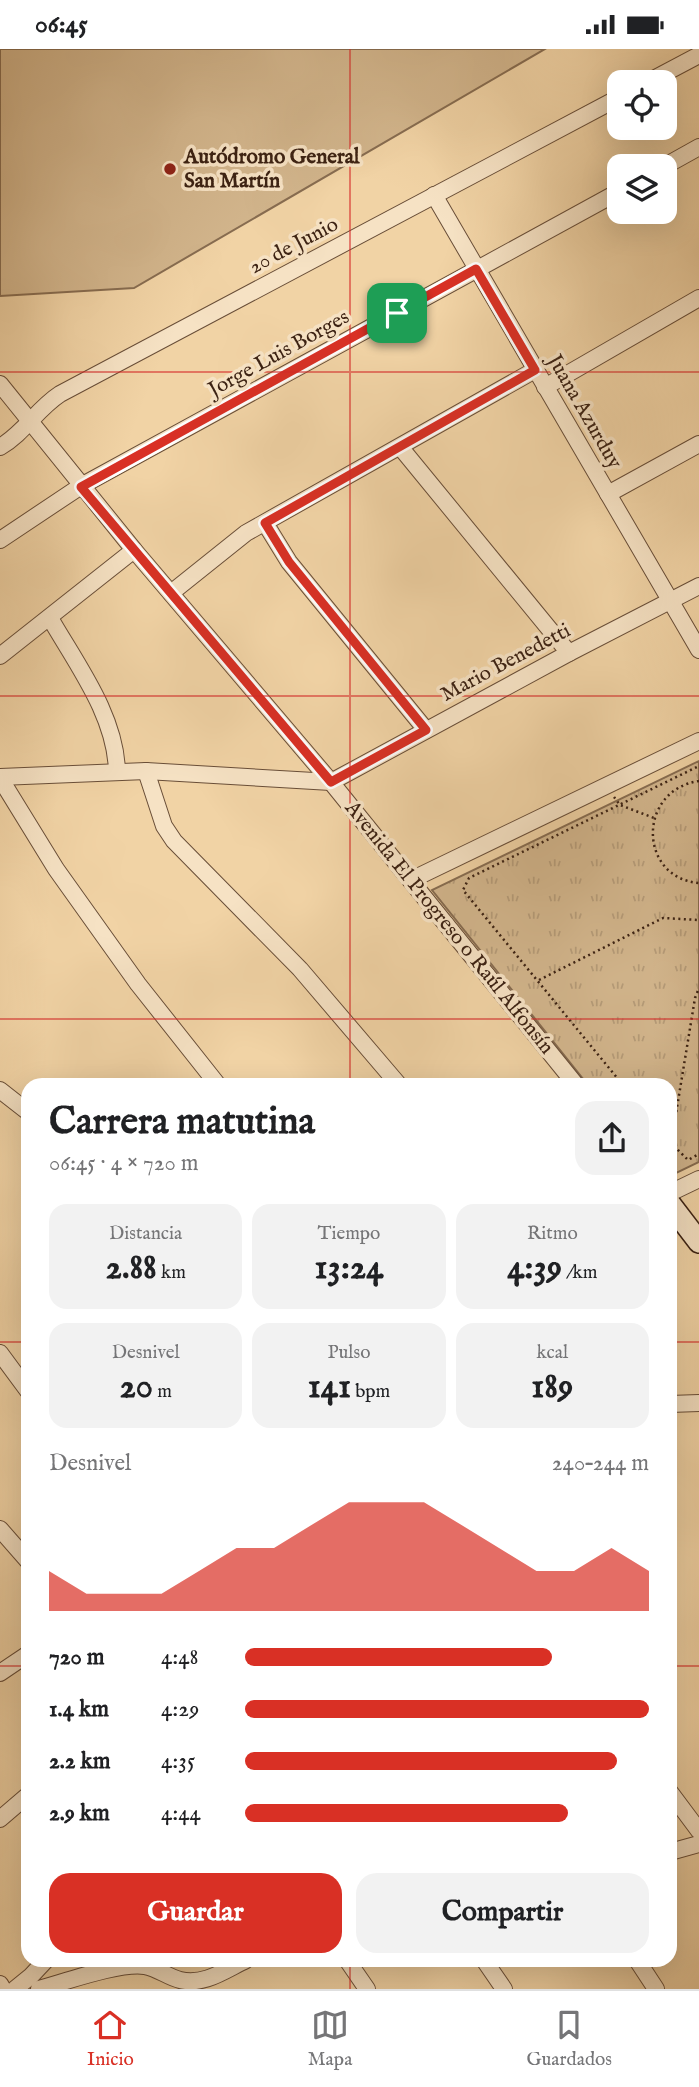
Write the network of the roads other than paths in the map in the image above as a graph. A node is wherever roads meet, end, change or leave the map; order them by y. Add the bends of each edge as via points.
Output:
1 (699, 55) edge
2 (671, 70) edge
3 (607, 104) edge
4 (699, 148) edge
5 (677, 160) edge
6 (434, 195) junction
7 (607, 198) edge
8 (476, 269) junction
9 (699, 298) edge
10 (535, 370) junction
11 (0, 384) edge
12 (545, 387) junction
13 (31, 422) junction
14 (699, 445) edge
15 (0, 447) edge
16 (401, 448) junction
17 (81, 487) junction
18 (608, 494) junction
19 (265, 523) junction
20 (0, 540) edge
21 (134, 550) junction
22 (699, 586) edge
23 (171, 593) junction
24 (670, 601) junction
25 (50, 618) junction
26 (699, 650) edge
27 (569, 653) junction
28 (0, 656) edge
29 (426, 730) junction
30 (699, 741) edge
31 (146, 771) junction
32 (117, 772) junction
33 (0, 778) edge
34 (331, 782) junction
35 (411, 880) junction
36 (212, 1078) edge
37 (393, 1078) edge
38 (570, 1078) edge
39 (0, 1090) edge
40 (21, 1106) edge
41 (699, 1179) edge
42 (677, 1190) edge
43 (677, 1213) edge
44 (699, 1242) edge
45 (0, 1353) edge
46 (21, 1382) edge
47 (699, 1403) edge
48 (677, 1404) edge
49 (0, 1529) edge
50 (21, 1553) edge
51 (21, 1659) edge
52 (0, 1673) edge
53 (21, 1801) edge
54 (677, 1802) edge
55 (0, 1819) edge
56 (699, 1832) edge
57 (699, 1844) edge
58 (677, 1850) edge
59 (38, 1967) edge
60 (122, 1967) edge
61 (151, 1967) edge
62 (232, 1967) edge
63 (352, 1967) edge
64 (489, 1967) edge
65 (642, 1967) edge
66 (0, 1984) edge
67 (15, 1988) edge
68 (39, 1989) edge
69 (367, 1989) edge
70 (504, 1989) edge
71 (656, 1989) edge

1 - 2 street
3 - 6 street, 20 de Junio
4 - 5 street
6 - 8 street, Juana Azurduy
6 - 13 street, 20 de Junio via 60,394
7 - 8 street, Jorge Luis Borges
8 - 10 street, Juana Azurduy
8 - 17 street, Jorge Luis Borges
9 - 12 street
10 - 12 street, Juana Azurduy
10 - 16 street
11 - 13 street, Avenida El Progreso o Raúl Alfonsín
12 - 18 street, Juana Azurduy
13 - 15 street, 20 de Junio
13 - 17 street, Avenida El Progreso o Raúl Alfonsín
14 - 18 street
16 - 19 street
16 - 27 street
17 - 20 street, Jorge Luis Borges
17 - 21 street, Avenida El Progreso o Raúl Alfonsín
18 - 24 street, Juana Azurduy
19 - 23 street
19 - 29 street via 289,562
21 - 23 street, Avenida El Progreso o Raúl Alfonsín
21 - 25 street
22 - 24 street, Mario Benedetti
23 - 34 street, Avenida El Progreso o Raúl Alfonsín
24 - 26 street, Juana Azurduy
24 - 27 street, Mario Benedetti
25 - 28 street
25 - 32 street via 100,705 117,753
27 - 29 street, Mario Benedetti
29 - 34 street, Mario Benedetti
30 - 35 street
31 - 32 street
31 - 34 street
31 - 37 street via 164,826 174,841 300,969
32 - 33 street
33 - 36 street via 56,869
34 - 35 street, Avenida El Progreso o Raúl Alfonsín
35 - 38 street, Avenida El Progreso o Raúl Alfonsín
39 - 40 street
41 - 42 street
43 - 44 street
45 - 46 street
47 - 48 street
49 - 50 street
51 - 52 street
53 - 55 street
54 - 56 street
57 - 58 street
59 - 67 street
60 - 68 street
61 - 62 street via 194,1982
63 - 69 street
64 - 70 street
65 - 71 street
66 - 67 street

